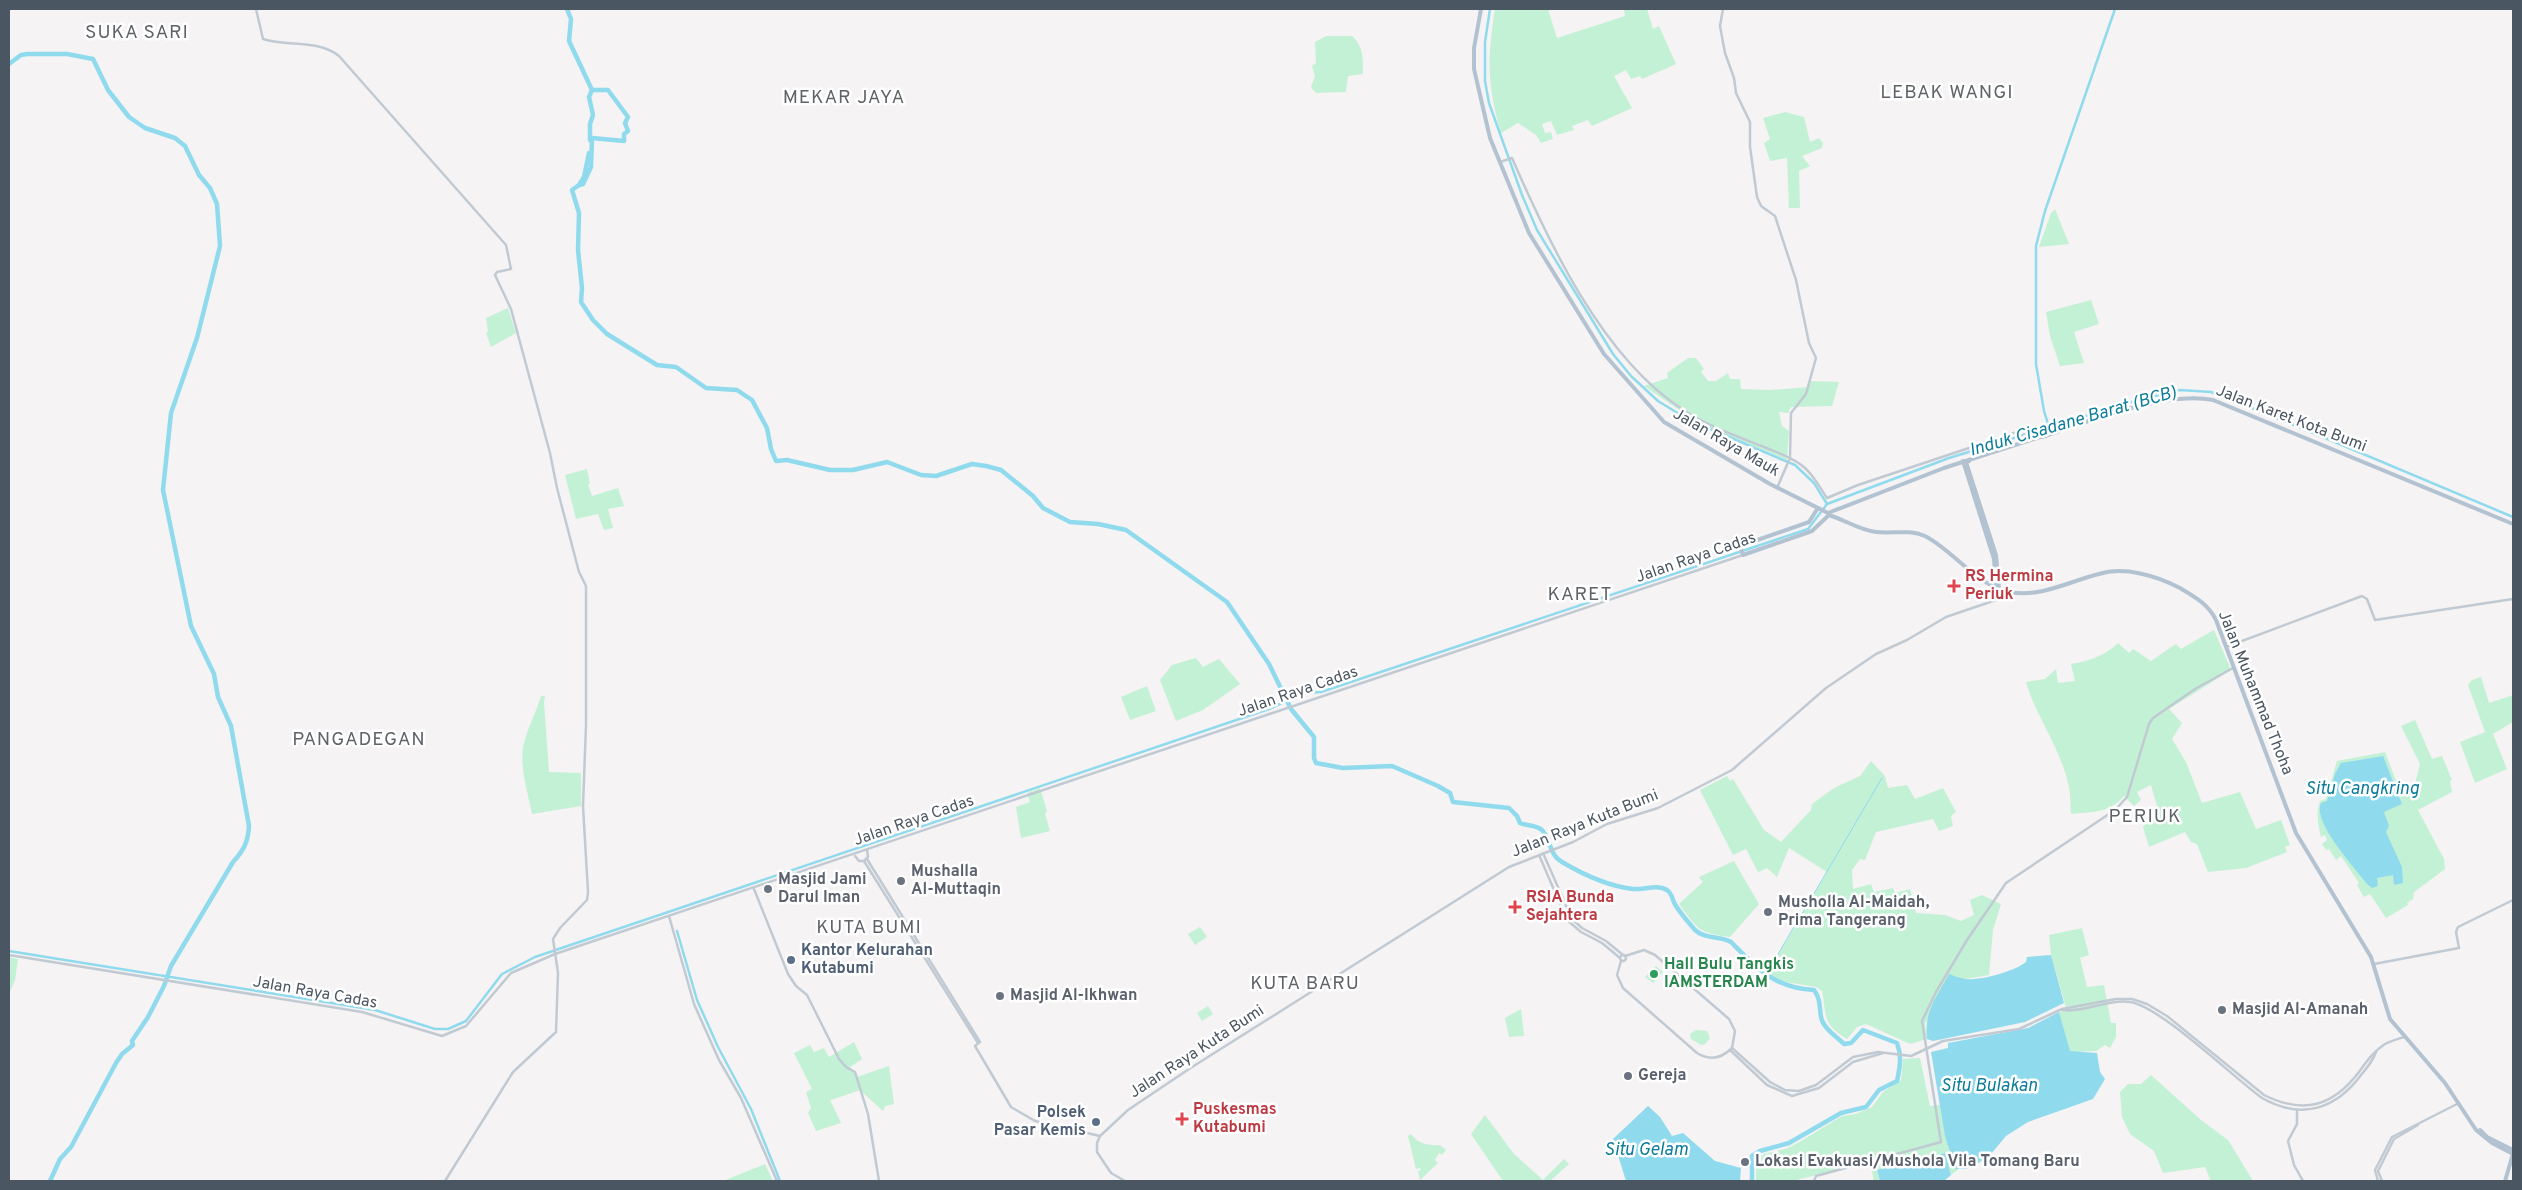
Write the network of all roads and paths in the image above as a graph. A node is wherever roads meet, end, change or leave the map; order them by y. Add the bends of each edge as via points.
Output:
1 (256, 9) edge
2 (1481, 9) edge
3 (1723, 9) edge
4 (1501, 162) junction
5 (2043, 436) junction
6 (2027, 440) junction
7 (1789, 459) junction
8 (1964, 461) junction
9 (1777, 488) junction
10 (1819, 508) junction
11 (1828, 514) junction
12 (2513, 524) edge
13 (1742, 554) junction
14 (1999, 589) junction
15 (2513, 599) edge
16 (2226, 647) junction
17 (2233, 668) junction
18 (867, 850) junction
19 (1544, 853) junction
20 (854, 855) junction
21 (1539, 855) junction
22 (866, 860) junction
23 (1545, 865) junction
24 (754, 888) junction
25 (2513, 900) edge
26 (669, 916) junction
27 (555, 953) junction
28 (9, 955) edge
29 (1622, 957) junction
30 (2374, 964) junction
31 (2132, 1001) junction
32 (2404, 1037) junction
33 (1927, 1048) junction
34 (1731, 1049) junction
35 (2376, 1052) junction
36 (2459, 1103) junction
37 (2297, 1106) junction
38 (2297, 1110) junction
39 (2418, 1125) junction
40 (1100, 1136) junction
41 (2513, 1153) edge
42 (445, 1181) edge
43 (777, 1181) edge
44 (879, 1181) edge
45 (1125, 1181) edge
46 (1814, 1181) edge
47 (2303, 1181) edge
48 (2378, 1181) edge
49 (2382, 1181) edge
50 (2506, 1181) edge

1 - 27 street via 265,40 326,47 339,56 506,244 511,269 495,275 511,309 583,582 586,725 583,806 588,892 587,900 556,933
2 - 4 main road, Jalan Raya Mauk via 1474,69 1486,123
3 - 7 street via 1720,26 1725,53 1736,93 1750,122 1757,196 1764,208 1775,216 1792,264 1808,343 1816,358 1806,394 1791,413
4 - 7 street via 1512,158 1539,222 1556,252 1608,336 1639,374 1660,394 1699,420
4 - 9 main road, Jalan Raya Mauk via 1536,247 1614,367 1664,422
5 - 6 main road
5 - 8 main road, Jalan Karet Kota Bumi
5 - 12 main road, Jalan Karet Kota Bumi via 2163,401 2213,400
6 - 7 street via 2023,431 1969,446 1827,498 1807,470
6 - 8 main road
7 - 9 street
8 - 11 main road
8 - 14 main road via 1996,559
9 - 10 main road, Jalan Raya Mauk
10 - 11 main road, Jalan Raya Mauk
10 - 13 main road, Jalan Raya Cadas via 1810,522 1740,547
11 - 13 main road, Jalan Raya Cadas via 1812,531
11 - 14 main road via 1876,532 1918,533
13 - 18 street, Jalan Raya Cadas
14 - 16 main road, Jalan Muhammad Thoha via 2035,593 2109,571 2147,576 2175,585 2206,605 2216,620
14 - 19 street, Jalan Raya Kuta Bumi via 1996,600 1946,617 1876,654 1826,688 1732,770 1658,808 1607,824
15 - 16 street via 2375,620 2367,599 2362,596
16 - 17 main road, Jalan Muhammad Thoha
17 - 30 main road, Jalan Muhammad Thoha via 2299,842
17 - 33 street via 2153,718 2127,797 2116,810 2004,885 1967,940 1926,1011 1922,1021
18 - 20 street, Jalan Raya Cadas
18 - 22 street
19 - 21 street, Jalan Raya Kuta Bumi
19 - 23 street
20 - 22 street via 859,861
20 - 24 street, Jalan Raya Cadas
21 - 23 street
21 - 40 street, Jalan Raya Kuta Bumi via 1509,867 1312,990 1138,1103
22 - 40 street via 979,1042 975,1046 1011,1107 1035,1120
23 - 29 street via 1568,920 1580,932
24 - 26 street, Jalan Raya Cadas
24 - 44 street via 792,982 807,995 846,1068 855,1072 868,1114
25 - 30 street via 2458,927 2459,948
26 - 27 street, Jalan Raya Cadas
26 - 43 street via 694,1004 719,1060 741,1098
27 - 28 street, Jalan Raya Cadas via 511,973 466,1026 442,1036 362,1012
27 - 42 street via 558,973 556,1033 513,1072
29 - 34 street via 1644,950 1655,955 1729,1020 1735,1031
29 - 34 street via 1617,975 1623,988 1697,1053 1715,1058
30 - 32 main road, Jalan Muhammad Thoha via 2390,1019
31 - 33 street via 2060,1010 2019,1029 1943,1041
31 - 37 street via 2147,1004 2167,1016 2264,1095
31 - 38 street via 2165,1020 2260,1097
32 - 35 street via 2387,1043
32 - 36 main road, Jalan Muhammad Thoha
33 - 34 street via 1918,1054 1883,1053 1853,1062 1819,1088 1792,1096 1767,1085
33 - 46 street via 1942,1140 1816,1176
35 - 37 street via 2345,1089 2335,1096 2318,1104
35 - 38 street via 2343,1096 2325,1105
36 - 39 street
36 - 41 main road, Jalan Muhammad Thoha via 2487,1137
37 - 38 street
38 - 47 street via 2297,1124 2288,1141 2294,1165
39 - 48 street via 2390,1138 2375,1170
39 - 49 street via 2394,1139 2378,1171
40 - 45 street via 1097,1152 1111,1172
41 - 50 main road

